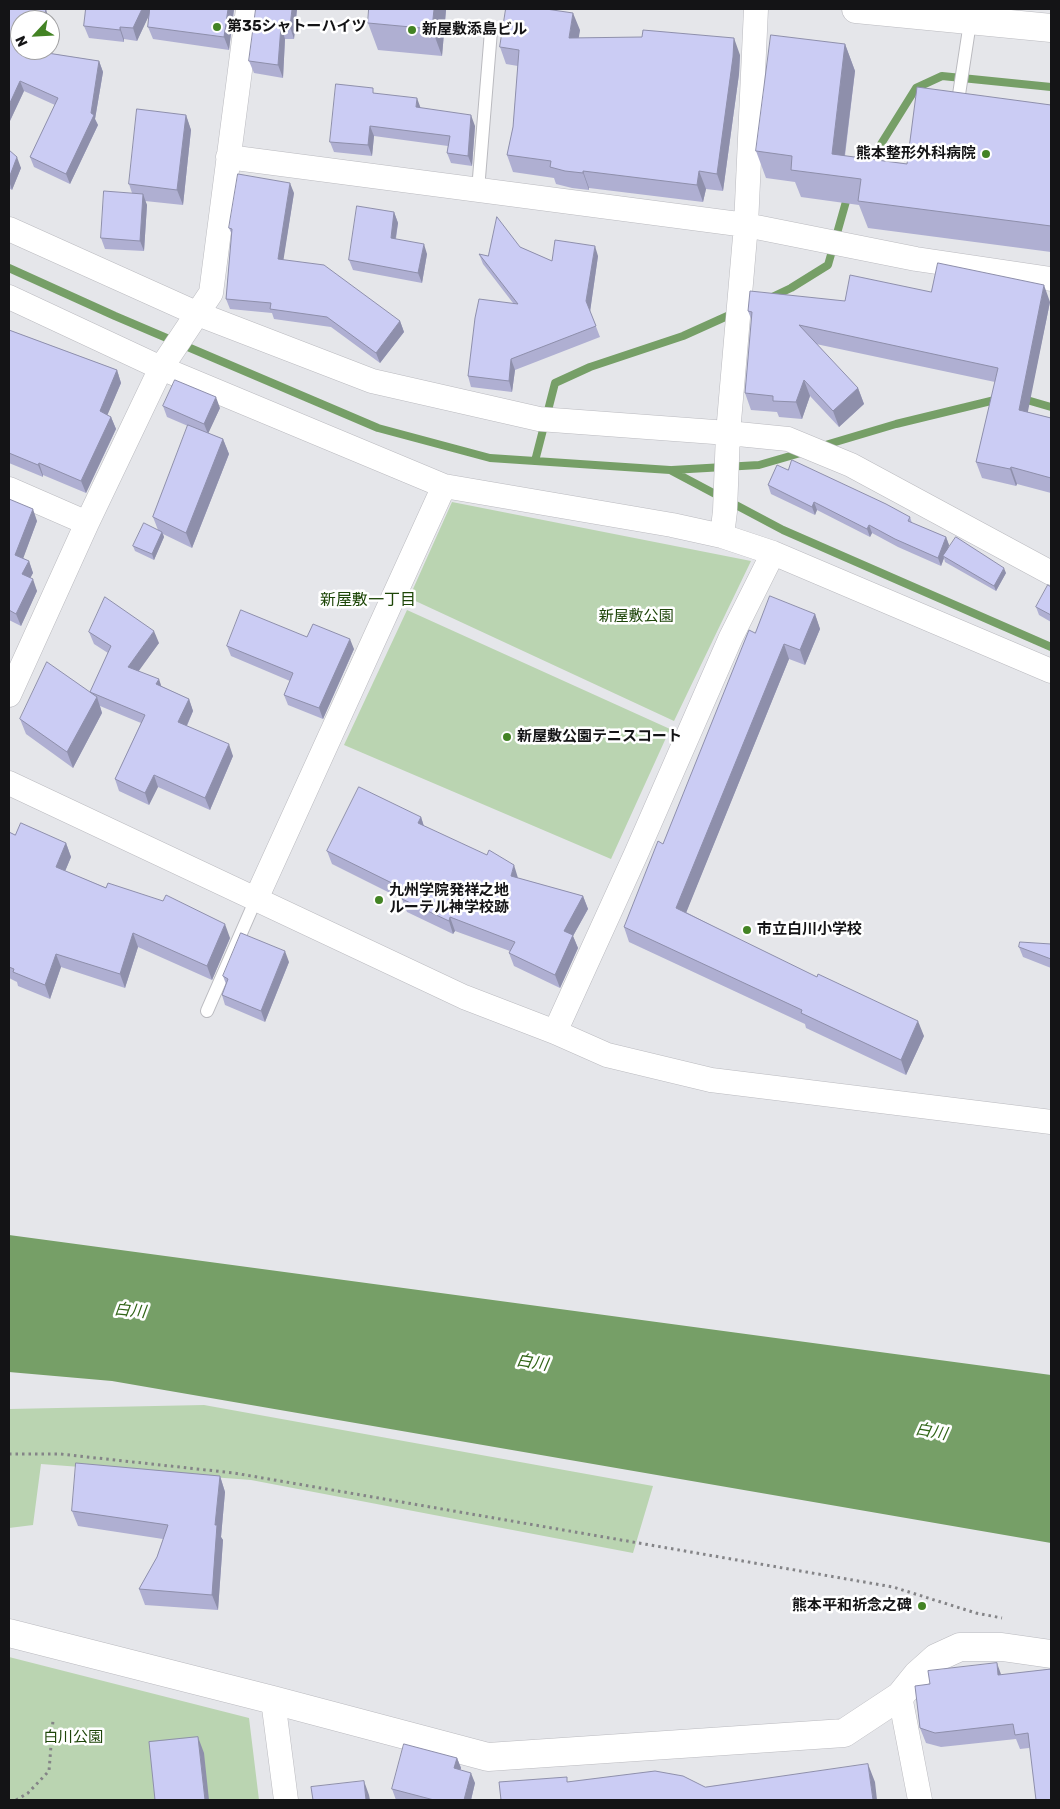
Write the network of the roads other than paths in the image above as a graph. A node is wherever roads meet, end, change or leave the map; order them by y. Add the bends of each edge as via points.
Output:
1 (248, 9) edge
2 (756, 9) edge
3 (856, 9) edge
4 (1051, 28) edge
5 (969, 29) dead end
6 (491, 31) dead end
7 (977, 104) edge
8 (228, 157) junction
9 (478, 190) junction
10 (746, 225) junction
11 (9, 229) edge
12 (1051, 280) edge
13 (9, 297) edge
14 (193, 321) junction
15 (164, 363) junction
16 (728, 441) junction
17 (444, 486) junction
18 (9, 489) edge
19 (87, 524) junction
20 (722, 536) junction
21 (773, 553) junction
22 (1051, 573) edge
23 (1051, 671) edge
24 (9, 696) edge
25 (9, 783) edge
26 (256, 899) junction
27 (206, 1011) dead end
28 (556, 1032) junction
29 (1051, 1122) edge
30 (9, 1633) edge
31 (1051, 1654) edge
32 (900, 1696) junction
33 (273, 1700) junction
34 (286, 1800) edge
35 (920, 1800) edge

1 - 8 street
2 - 10 street
3 - 4 street
5 - 7 lane via 958,101
6 - 9 lane
8 - 9 street
8 - 14 street via 211,294
9 - 10 street
10 - 12 street via 916,260
10 - 16 street
11 - 14 street
13 - 15 street
14 - 15 street
14 - 16 street via 372,381 538,419
15 - 17 street
15 - 19 street
16 - 20 street
16 - 22 street via 788,439 851,465
17 - 20 street
17 - 26 street
18 - 19 street
19 - 24 street
20 - 21 street
21 - 23 street
21 - 28 street via 731,636
25 - 26 street
26 - 27 lane
26 - 28 street via 464,997
28 - 29 street via 607,1054 711,1080
30 - 33 street
31 - 32 street via 1002,1647 960,1647 936,1658
32 - 33 street via 844,1733 488,1757
32 - 35 street
33 - 34 street

